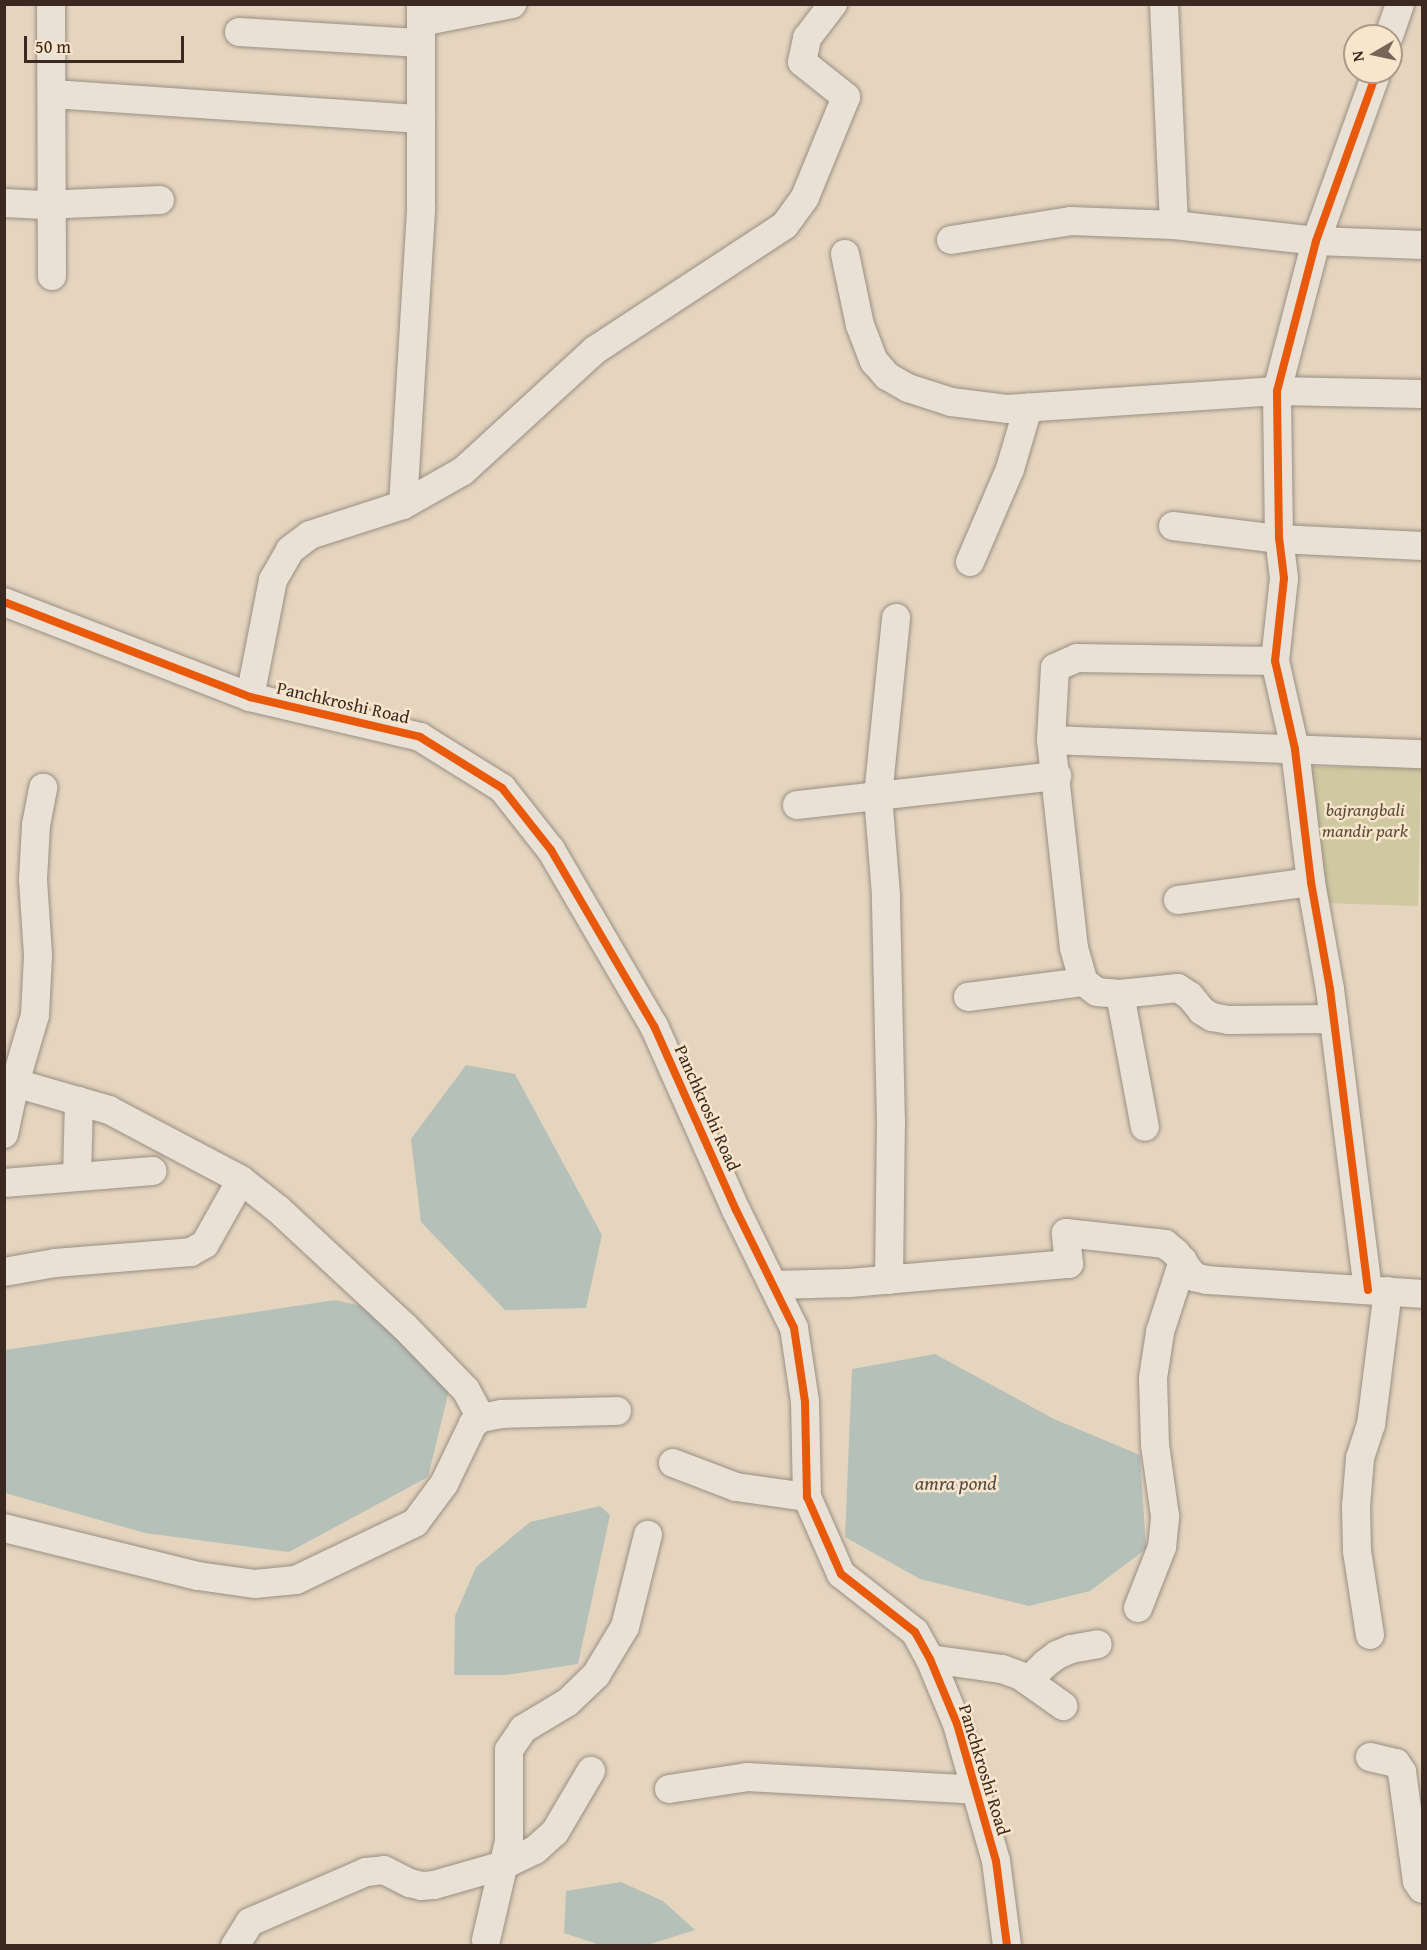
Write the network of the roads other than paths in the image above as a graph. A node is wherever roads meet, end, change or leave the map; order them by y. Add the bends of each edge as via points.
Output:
1 (51, 4) edge
2 (512, 4) edge
3 (833, 4) edge
4 (1164, 4) edge
5 (1400, 4) edge
6 (421, 23) edge
7 (1393, 24) edge
8 (239, 32) dead end
9 (1373, 84) edge
10 (52, 94) junction
11 (421, 119) junction
12 (160, 200) dead end
13 (4, 203) edge
14 (52, 205) junction
15 (1174, 225) junction
16 (951, 240) dead end
17 (1316, 241) junction
18 (1422, 245) edge
19 (845, 254) dead end
20 (52, 276) dead end
21 (1277, 391) junction
22 (1422, 394) edge
23 (1028, 408) junction
24 (403, 505) junction
25 (1173, 526) dead end
26 (1279, 539) junction
27 (1422, 546) edge
28 (970, 562) dead end
29 (4, 602) edge
30 (896, 618) dead end
31 (1275, 661) junction
32 (250, 697) junction
33 (1051, 740) junction
34 (1295, 749) junction
35 (1422, 754) edge
36 (1057, 776) junction
37 (43, 788) dead end
38 (878, 796) junction
39 (797, 805) dead end
40 (1311, 882) junction
41 (1178, 900) dead end
42 (1084, 982) junction
43 (1120, 994) junction
44 (968, 998) dead end
45 (1334, 1018) junction
46 (15, 1083) junction
47 (79, 1101) junction
48 (1145, 1127) dead end
49 (4, 1134) edge
50 (153, 1171) dead end
51 (77, 1177) junction
52 (241, 1180) junction
53 (4, 1183) edge
54 (1183, 1261) junction
55 (4, 1272) edge
56 (889, 1280) junction
57 (773, 1285) junction
58 (1378, 1291) junction
59 (1422, 1294) edge
60 (616, 1412) dead end
61 (481, 1418) junction
62 (673, 1463) dead end
63 (807, 1497) junction
64 (4, 1528) edge
65 (648, 1535) dead end
66 (1138, 1608) dead end
67 (1370, 1635) dead end
68 (1098, 1644) dead end
69 (930, 1659) junction
70 (1028, 1681) junction
71 (1063, 1706) dead end
72 (1370, 1757) dead end
73 (591, 1771) dead end
74 (669, 1789) dead end
75 (976, 1790) junction
76 (504, 1865) junction
77 (1422, 1889) edge
78 (486, 1940) dead end
79 (235, 1946) edge
80 (1007, 1946) edge

1 - 10 street
2 - 6 street
3 - 24 street via 807,38 802,62 846,97 805,197 785,225 595,350 463,471
4 - 15 street
5 - 7 street
6 - 8 street
6 - 11 street
9 - 17 street
10 - 11 street
10 - 14 street
11 - 24 street via 421,207
12 - 14 street
13 - 14 street
14 - 20 street
15 - 16 street via 1071,221
15 - 17 street
17 - 18 street
17 - 21 street
19 - 23 street via 860,326 874,361 887,376 908,388 951,402
21 - 22 street
21 - 23 street
21 - 26 street
23 - 28 street via 1010,469
24 - 32 street via 310,535 290,549 273,580
25 - 26 street
26 - 27 street
26 - 31 street via 1284,578
29 - 32 street, Panchkroshi Road
30 - 38 street
31 - 33 street via 1077,658 1055,668
31 - 34 street
32 - 57 street, Panchkroshi Road via 420,737 502,788 551,850 654,1026
33 - 34 street
33 - 36 street
34 - 35 street
34 - 40 street
36 - 38 street
36 - 42 street via 1074,948
37 - 46 street via 33,879 38,955 35,1015
38 - 39 street
38 - 56 street via 886,895 891,1123
40 - 41 street
40 - 45 street
42 - 43 street via 1097,992
42 - 44 street
43 - 45 street via 1178,988 1202,1011 1229,1020
43 - 48 street
45 - 58 street
46 - 47 street
46 - 49 street
47 - 51 street
47 - 52 street via 110,1110
50 - 51 street
51 - 53 street
52 - 55 street via 205,1244 191,1252 55,1263
52 - 61 street via 279,1210 404,1326 466,1390
54 - 56 street via 1165,1244 1066,1233 1069,1264
54 - 58 street via 1194,1277 1207,1280
54 - 66 street via 1160,1332 1153,1378 1155,1444 1165,1516 1162,1547
56 - 57 street
57 - 63 street, Panchkroshi Road via 794,1328 805,1402
58 - 59 street
58 - 67 street via 1371,1425 1360,1458 1356,1506 1357,1551
60 - 61 street via 502,1414
61 - 64 street via 473,1424 444,1484 415,1523 296,1580 255,1584 198,1576
62 - 63 street via 736,1487
63 - 69 street, Panchkroshi Road via 841,1574 915,1632
65 - 76 street via 625,1628 596,1675 568,1702 523,1729 509,1750 509,1840
68 - 70 street via 1058,1655
69 - 70 street via 1002,1669
69 - 75 street, Panchkroshi Road via 957,1724
70 - 71 street
72 - 77 street via 1396,1763 1402,1772 1417,1881
73 - 76 street via 555,1832 535,1850
74 - 75 street via 747,1777
75 - 80 street, Panchkroshi Road via 996,1861
76 - 78 street
76 - 79 street via 421,1886 376,1869 250,1922

